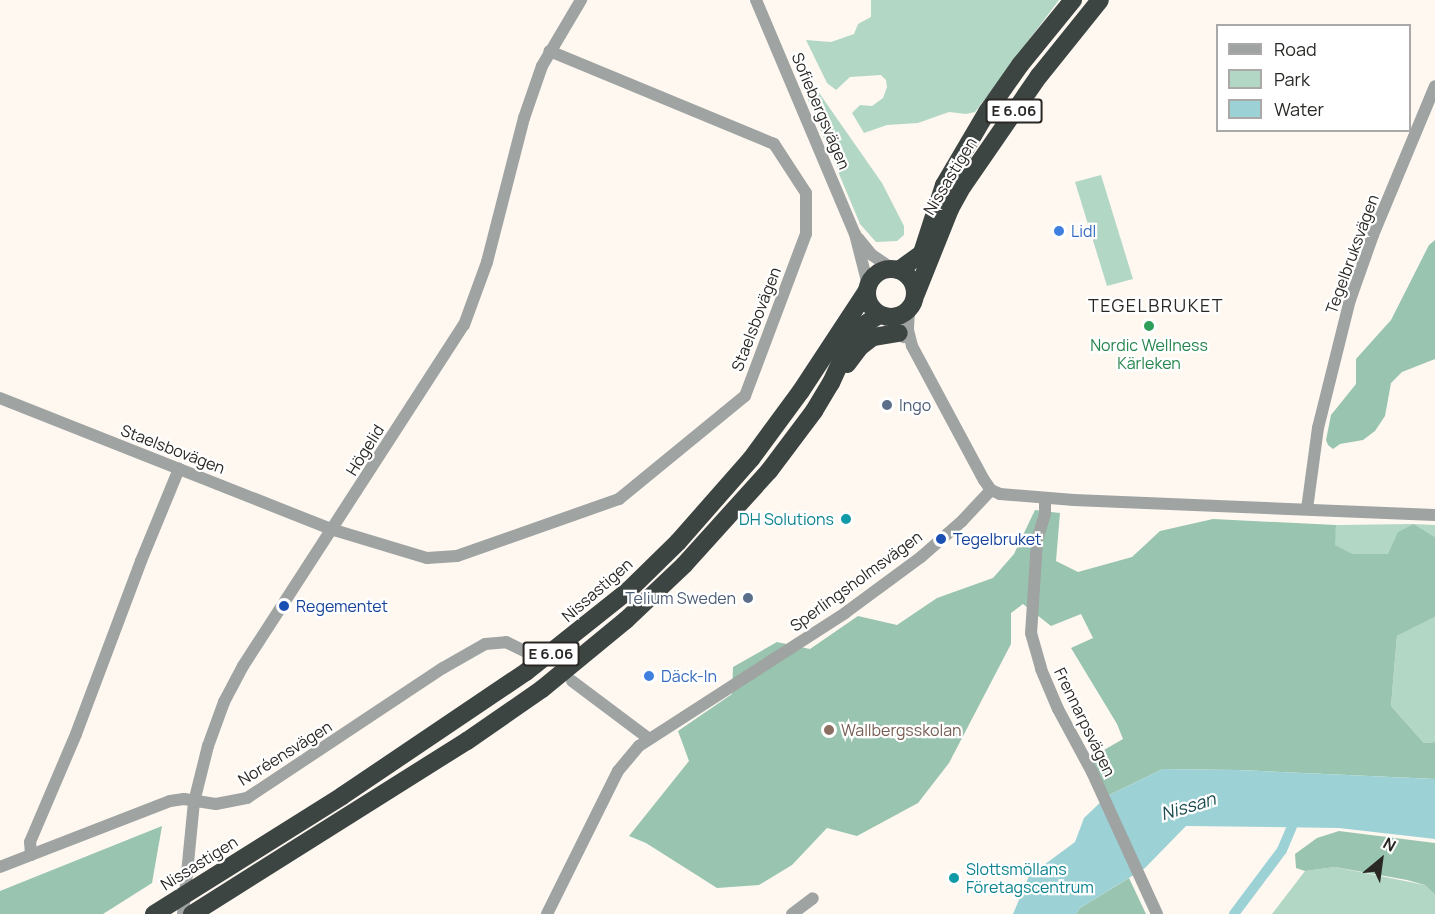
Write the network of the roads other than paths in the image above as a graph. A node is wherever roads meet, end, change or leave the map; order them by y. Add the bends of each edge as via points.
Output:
1 (581, 0) edge
2 (756, 0) edge
3 (1073, 0) edge
4 (1100, 0) edge
5 (549, 51) junction
6 (1435, 86) edge
7 (855, 234) junction
8 (896, 270) junction
9 (867, 288) junction
10 (912, 302) junction
11 (882, 316) junction
12 (899, 333) junction
13 (912, 346) junction
14 (831, 383) junction
15 (0, 398) edge
16 (180, 470) junction
17 (991, 490) junction
18 (1045, 498) junction
19 (1307, 509) junction
20 (1435, 515) edge
21 (334, 530) junction
22 (535, 656) dead end
23 (572, 681) dead end
24 (648, 738) junction
25 (194, 802) junction
26 (31, 855) junction
27 (0, 867) edge
28 (813, 898) dead end
29 (154, 914) edge
30 (183, 914) edge
31 (192, 914) edge
32 (547, 914) edge
33 (792, 914) edge
34 (1157, 914) edge

1 - 5 street, Högelid
2 - 7 street, Sofiebergsvägen
3 - 8 highway, Nissastigen / E 6.06 via 987,112 944,185 922,253
4 - 10 highway, Nissastigen / E 6.06 via 1039,76 963,186
5 - 21 street, Högelid via 524,118 487,262 464,325
5 - 21 street, Staelsbovägen via 774,144 806,193 806,234 745,396 619,499 457,555 427,558
6 - 19 street, Tegelbruksvägen via 1350,300 1318,428
7 - 8 street, Sofiebergsvägen via 872,255
7 - 9 street, Sofiebergsvägen
8 - 9 highway, E 6.06 via 878,273
8 - 10 highway via 911,279
9 - 11 highway via 868,303
9 - 29 highway, Nissastigen / E 6.06 via 801,391 751,459 629,590 526,672 342,796
10 - 11 highway, E 6.06 via 893,318
10 - 13 street via 908,330
11 - 12 street
11 - 14 highway, E 6.06 via 862,326 852,337
12 - 13 street
12 - 14 highway, E 6.06 via 866,341
13 - 17 street
14 - 31 highway, E 6.06 via 769,471 684,565 626,620 542,688 467,741
15 - 16 street, Staelsbovägen
16 - 21 street, Staelsbovägen
16 - 26 street via 30,842
17 - 18 street
17 - 24 street, Sperlingsholmsvägen via 921,557 845,613
18 - 19 street
18 - 34 street, Frennarpsvägen via 1037,541 1031,633 1058,709 1092,772
19 - 20 street
21 - 25 street, Högelid via 243,666 208,746
22 - 25 street, Noréensvägen via 506,642 473,649 260,791 231,803
23 - 24 street
24 - 32 street, Sperlingsholmsvägen via 618,771
25 - 26 street, Noréensvägen via 170,801
25 - 30 street, Högelid
26 - 27 street, Noréensvägen
28 - 33 street

